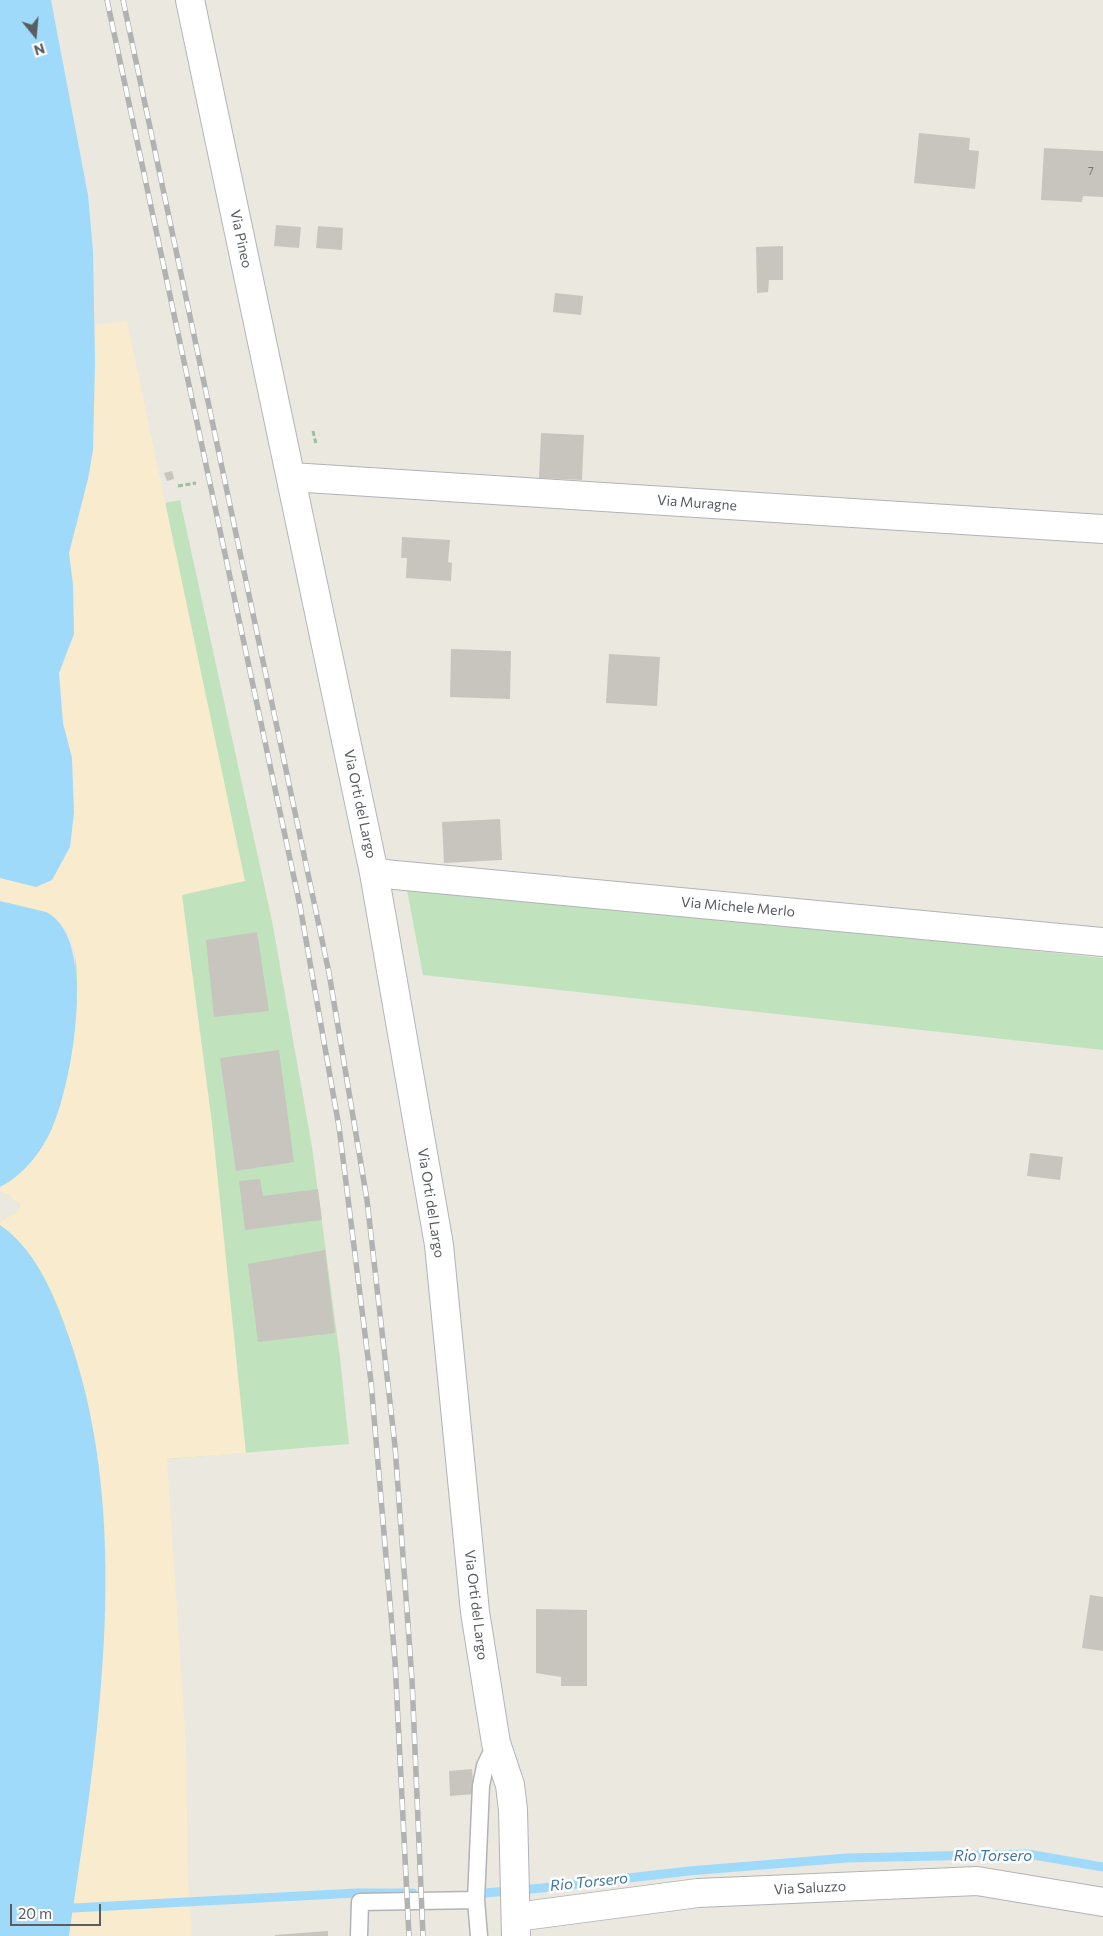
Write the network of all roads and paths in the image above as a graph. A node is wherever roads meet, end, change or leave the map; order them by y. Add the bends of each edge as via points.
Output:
1 (190, 0) edge
2 (291, 477) junction
3 (196, 483) dead end
4 (178, 486) dead end
5 (1103, 529) edge
6 (374, 873) junction
7 (1103, 942) edge
8 (496, 1743) junction
9 (476, 1900) junction
10 (1103, 1902) edge
11 (516, 1921) edge
12 (359, 1936) edge
13 (479, 1936) edge

1 - 2 street, Via Pineo
2 - 5 street, Via Muragne
2 - 6 street, Via Orti del Largo
3 - 4 path
6 - 7 street, Via Michele Merlo
6 - 8 street, Via Orti del Largo via 439,1245 475,1612
8 - 9 lane via 485,1766 481,1786
8 - 11 street, Via Orti del Largo via 510,1785 513,1810
9 - 12 lane via 360,1902
9 - 13 lane
10 - 11 street, Via Saluzzo via 977,1881 698,1893

